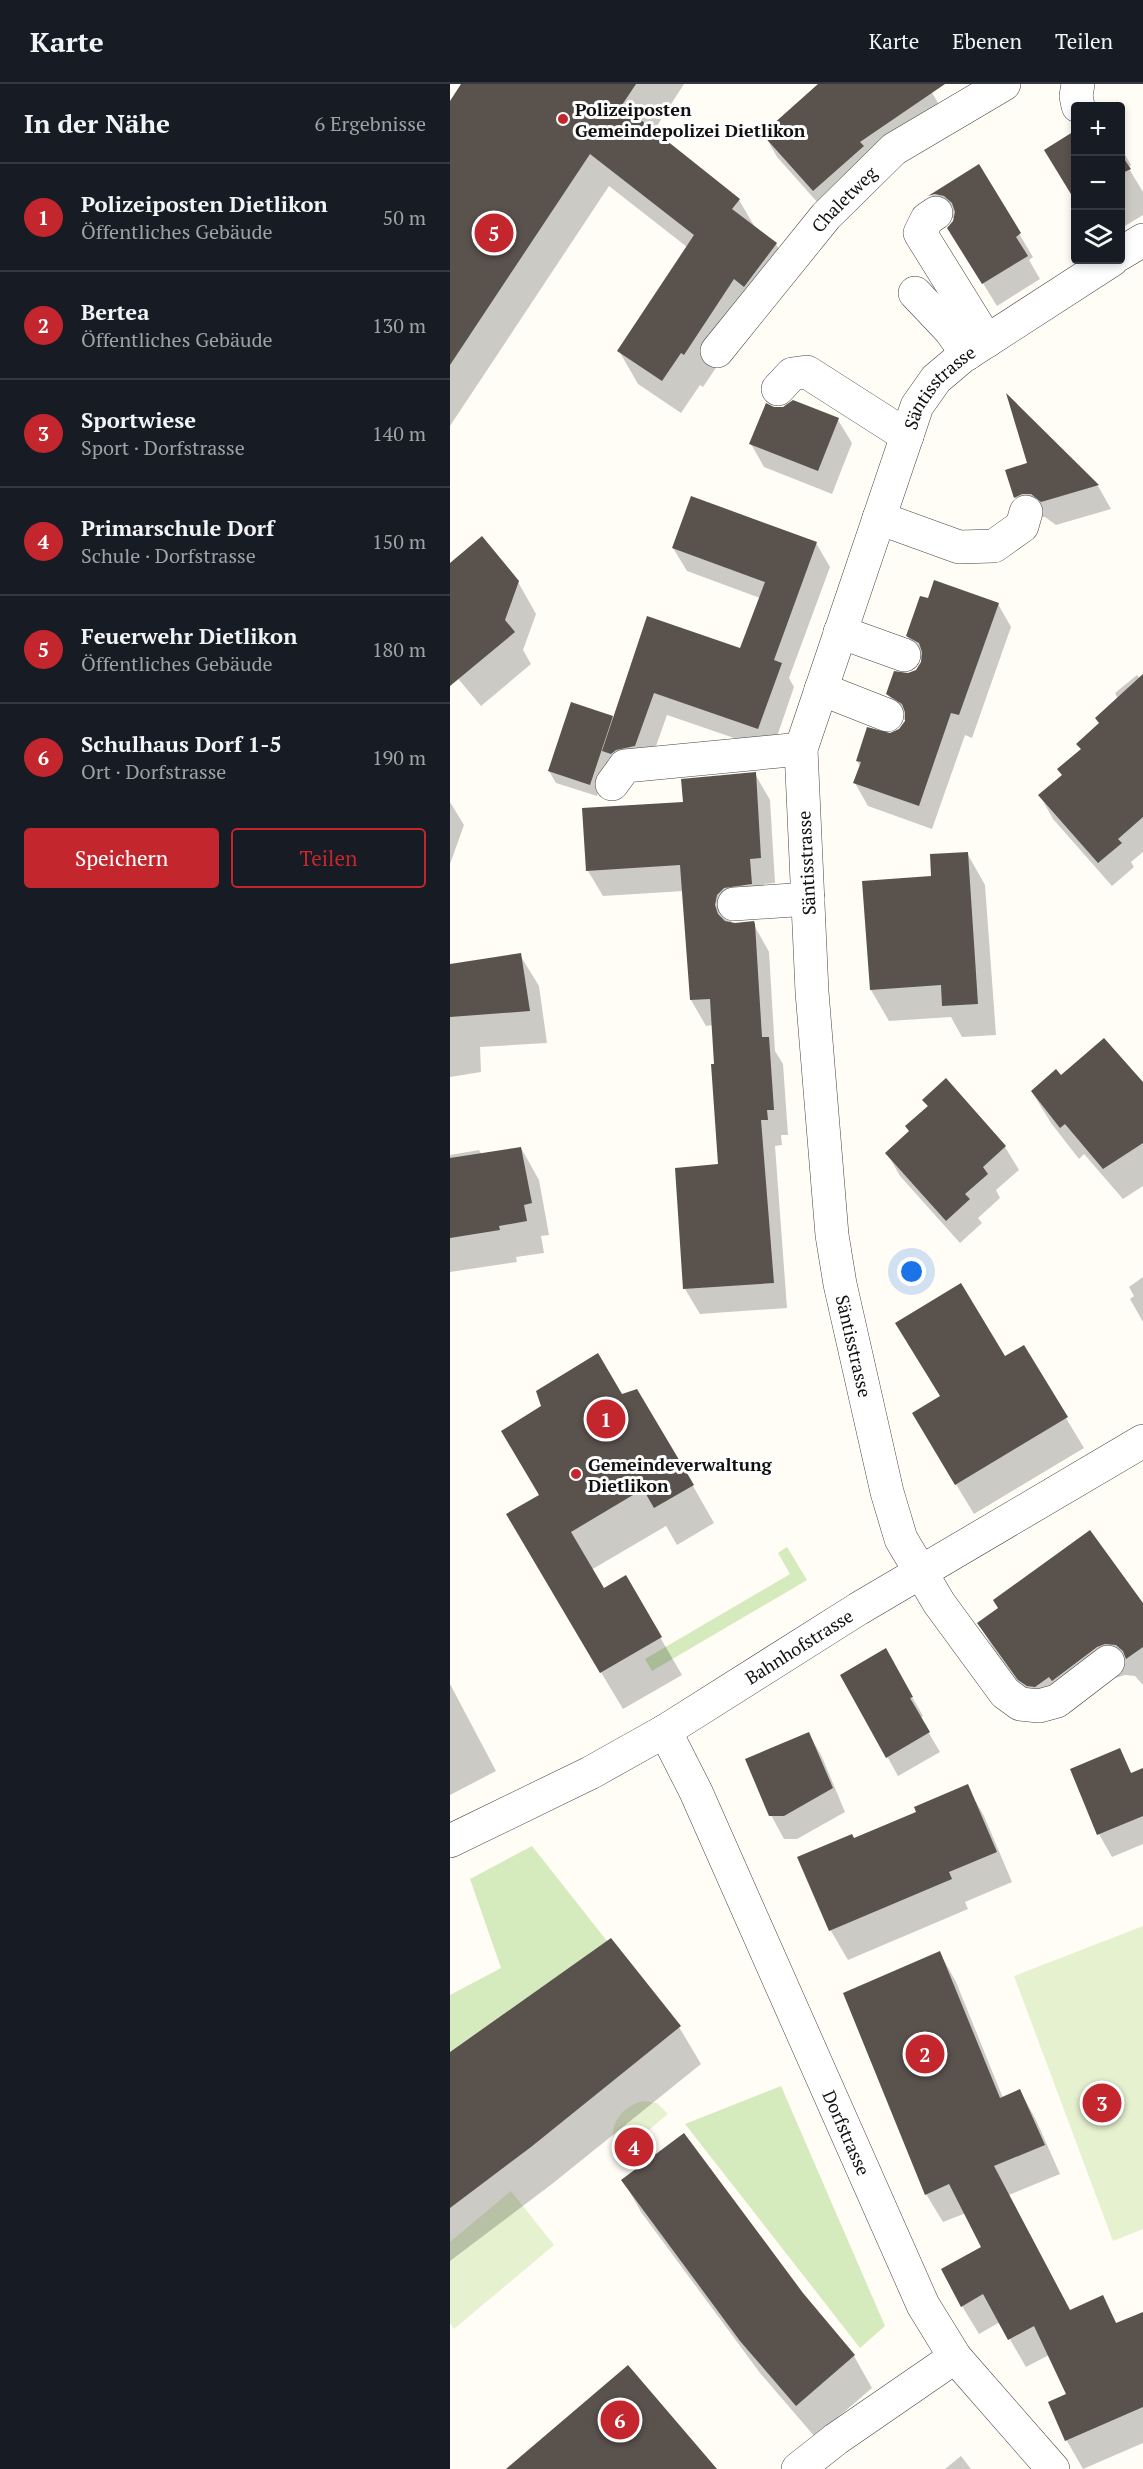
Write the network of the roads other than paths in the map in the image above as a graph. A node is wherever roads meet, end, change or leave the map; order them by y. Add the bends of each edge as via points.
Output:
1 (1004, 84) edge
2 (1078, 84) edge
3 (1077, 102) edge
4 (936, 213) dead end
5 (1143, 240) edge
6 (1125, 251) edge
7 (1106, 264) edge
8 (915, 293) dead end
9 (977, 347) junction
10 (717, 351) dead end
11 (778, 389) dead end
12 (907, 436) junction
13 (1026, 512) dead end
14 (879, 518) junction
15 (840, 632) junction
16 (904, 655) dead end
17 (821, 689) junction
18 (887, 715) dead end
19 (801, 749) junction
20 (612, 784) dead end
21 (808, 899) junction
22 (734, 904) dead end
23 (1143, 1441) edge
24 (920, 1572) junction
25 (1108, 1662) dead end
26 (665, 1731) junction
27 (450, 1841) edge
28 (955, 2357) junction
29 (798, 2469) edge
30 (1053, 2469) edge

1 - 10 street, Chaletweg via 894,149 826,216
2 - 3 street
4 - 9 street via 927,219 920,233
5 - 6 street
7 - 9 street, Säntisstrasse
8 - 9 street via 950,330
9 - 12 street, Säntisstrasse via 936,379 917,406
11 - 12 street via 792,374 807,372
12 - 14 street, Säntisstrasse
13 - 14 street via 1022,526 994,546 959,547
14 - 15 street, Säntisstrasse
15 - 16 street
15 - 17 street, Säntisstrasse
17 - 18 street
17 - 19 street, Säntisstrasse
19 - 20 street via 625,766
19 - 21 street, Säntisstrasse
21 - 22 street
21 - 24 street, Säntisstrasse via 813,1012 832,1235 840,1284 887,1492 901,1539
23 - 24 street, Bahnhofstrasse
24 - 25 street, Säntisstrasse via 1005,1693 1020,1704 1039,1706 1057,1701
24 - 26 street, Bahnhofstrasse
26 - 27 street, Bahnhofstrasse via 590,1773
26 - 28 street, Dorfstrasse via 696,1792 908,2275
28 - 29 street
28 - 30 street, Dorfstrasse

